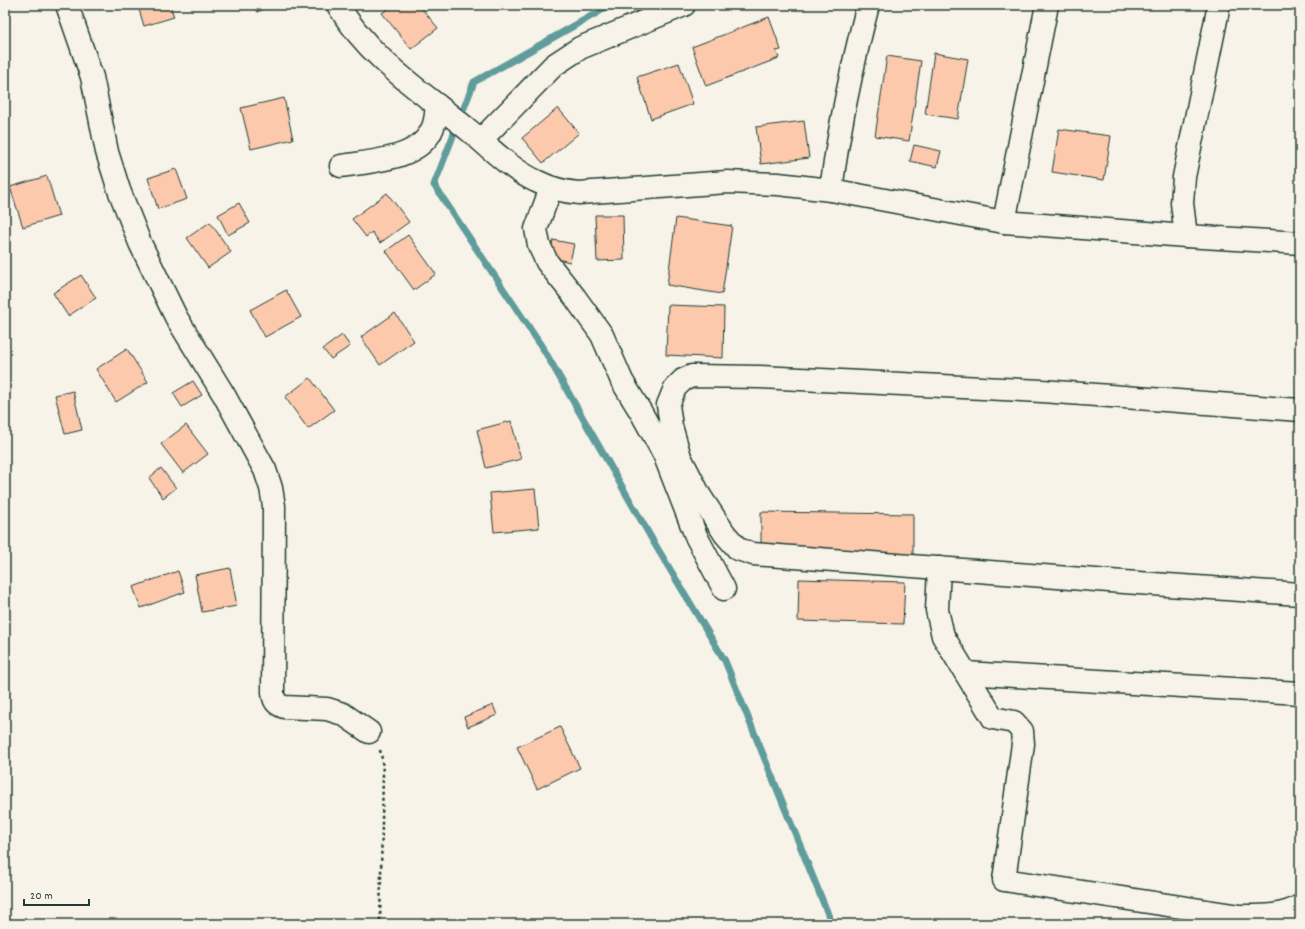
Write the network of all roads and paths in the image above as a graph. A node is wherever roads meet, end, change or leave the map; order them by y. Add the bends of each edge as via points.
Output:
1 (67, 5) edge
2 (338, 5) edge
3 (684, 5) edge
4 (868, 5) edge
5 (1047, 5) edge
6 (1218, 5) edge
7 (442, 110) junction
8 (475, 136) junction
9 (341, 166) dead end
10 (551, 188) junction
11 (831, 190) junction
12 (1004, 222) junction
13 (1186, 236) junction
14 (1300, 243) edge
15 (1300, 410) edge
16 (938, 568) junction
17 (724, 589) dead end
18 (1300, 594) edge
19 (966, 673) junction
20 (1300, 693) edge
21 (369, 732) joint
22 (1300, 906) edge
23 (380, 924) edge

1 - 21 street via 92,77 114,175 140,243 176,317 255,451 271,488 274,506 274,700 284,707 327,709 343,714
2 - 7 street via 363,40 388,65
3 - 8 street via 580,48 554,65
4 - 11 street via 836,148
5 - 12 street
6 - 13 street via 1184,177 1182,203
7 - 8 street
7 - 9 street via 425,140 415,149 396,156
8 - 10 street via 512,166
10 - 11 street via 579,193 727,182
10 - 17 street via 536,229 539,246 547,262 602,335 622,381 664,454 696,536
11 - 12 street
12 - 13 street
13 - 14 street
15 - 16 street via 1042,391 760,377 692,376 682,380 675,388 668,405 680,457 700,496 724,534 738,549 753,554
16 - 18 street
16 - 19 street via 937,610 943,636
19 - 20 street
19 - 22 street via 993,718 1014,722 1022,731 1023,744 1004,880 1240,916 1273,916
21 - 23 path via 378,745 382,759

